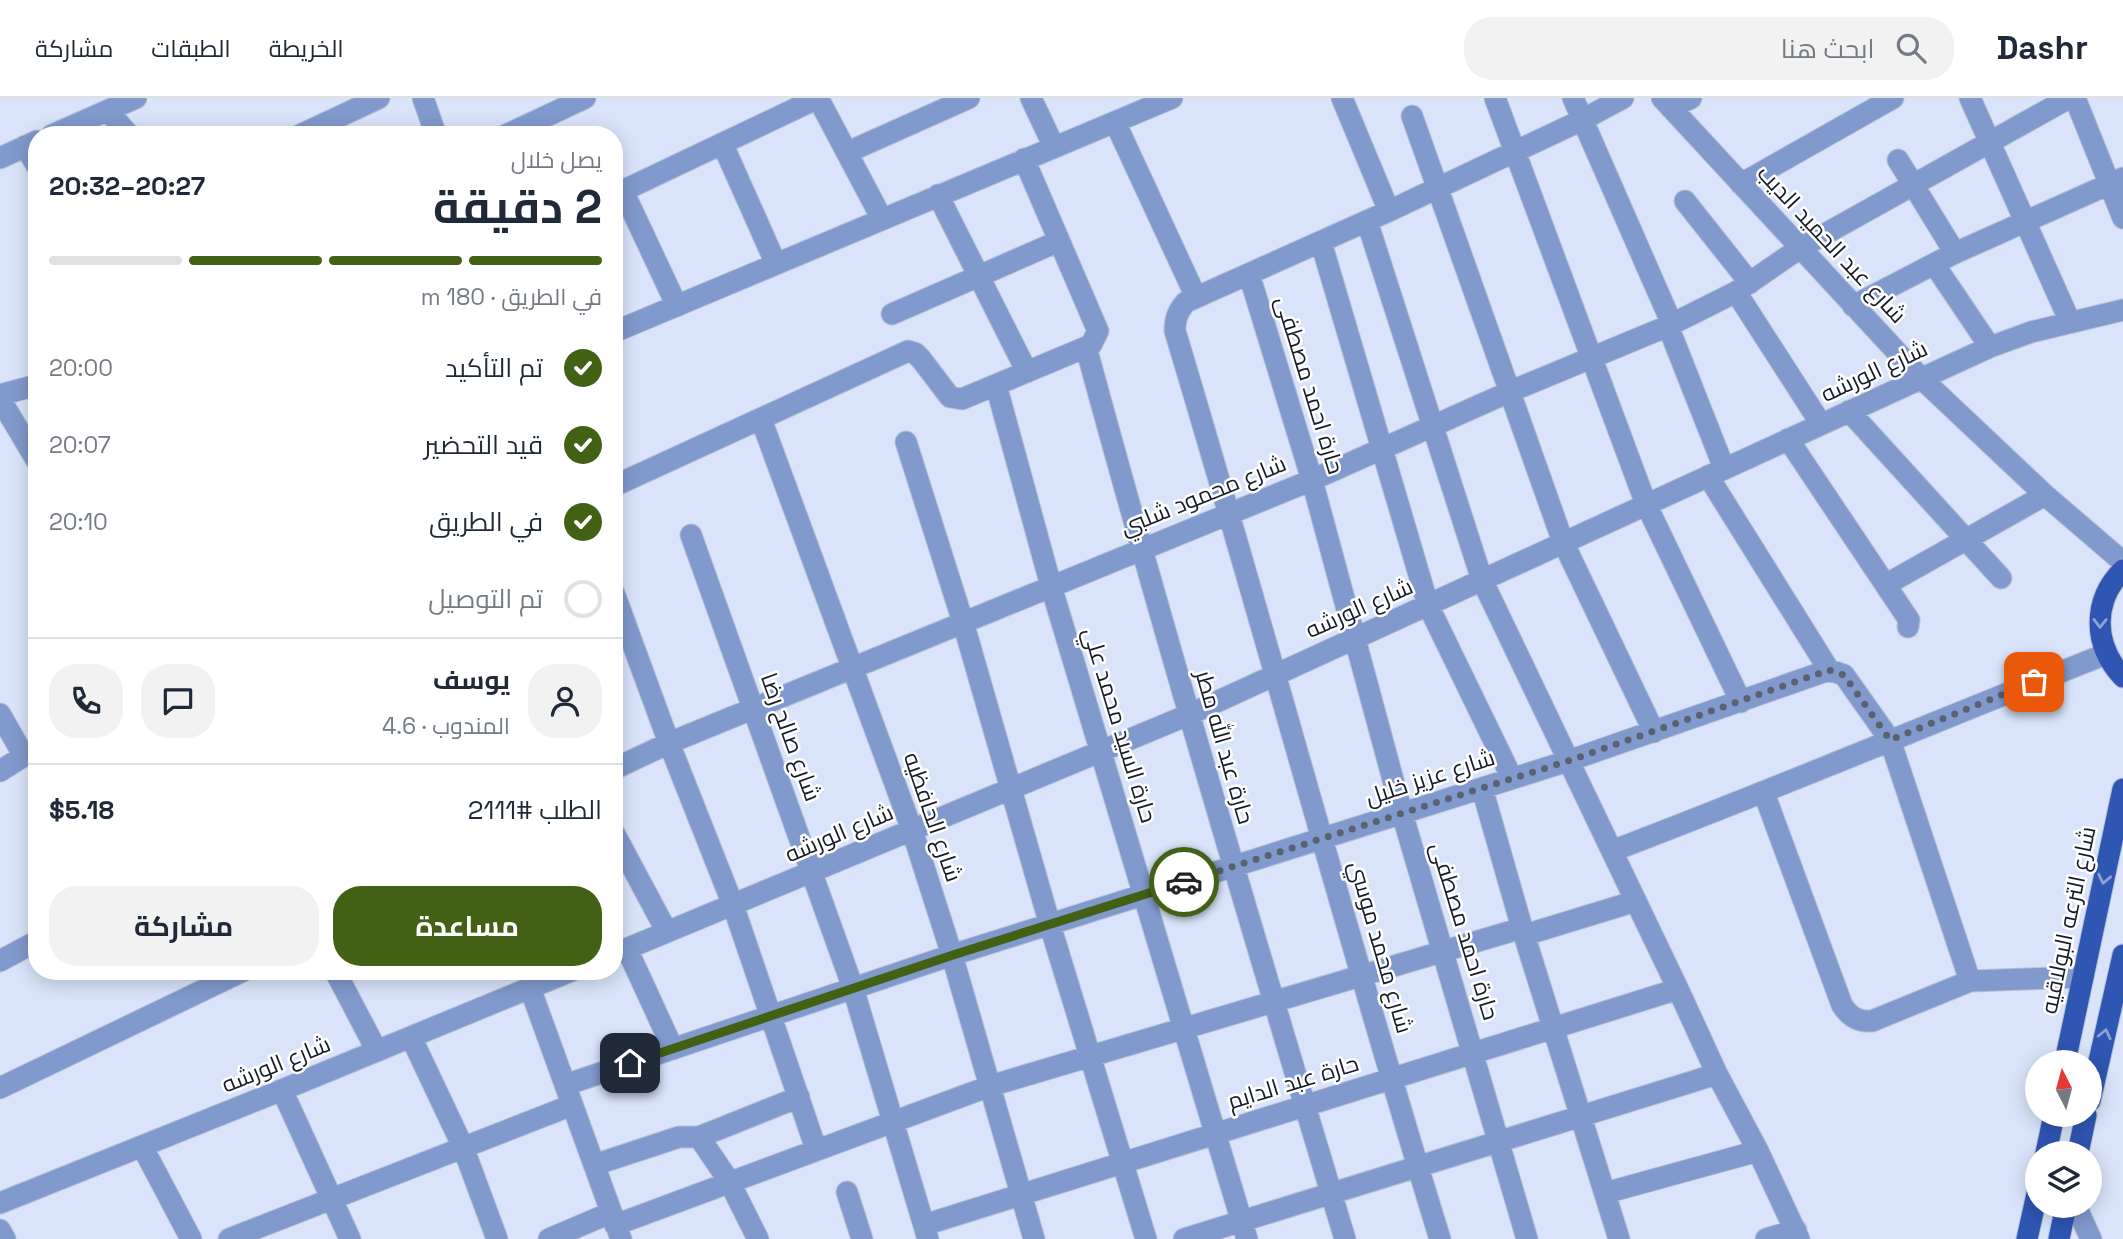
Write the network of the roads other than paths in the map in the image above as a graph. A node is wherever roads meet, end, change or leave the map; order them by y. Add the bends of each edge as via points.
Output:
1 (136, 98) edge
2 (379, 98) edge
3 (423, 98) edge
4 (585, 98) edge
5 (818, 98) edge
6 (969, 98) edge
7 (1031, 98) edge
8 (1172, 98) edge
9 (1342, 98) edge
10 (1495, 98) edge
11 (1573, 98) edge
12 (1623, 98) edge
13 (1691, 98) edge
14 (1893, 98) edge
15 (1970, 98) edge
16 (2069, 98) edge
17 (2075, 98) edge
18 (1667, 103) edge
19 (108, 111) junction
20 (1412, 116) dead end
21 (1583, 120) junction
22 (1115, 122) junction
23 (73, 126) edge
24 (121, 126) edge
25 (319, 126) edge
26 (433, 126) edge
27 (525, 126) edge
28 (1990, 141) junction
29 (28, 145) edge
30 (723, 145) junction
31 (1054, 147) junction
32 (1514, 151) junction
33 (848, 152) junction
34 (0, 158) edge
35 (1024, 159) junction
36 (1898, 160) dead end
37 (2116, 181) edge
38 (1741, 184) junction
39 (1913, 185) junction
40 (1437, 187) junction
41 (623, 191) edge
42 (938, 195) junction
43 (1685, 201) dead end
44 (623, 203) edge
45 (1389, 211) junction
46 (2123, 218) edge
47 (882, 219) junction
48 (1367, 221) junction
49 (2025, 221) junction
50 (1059, 242) junction
51 (1321, 242) junction
52 (1800, 248) junction
53 (1955, 253) junction
54 (776, 264) junction
55 (1934, 264) junction
56 (1249, 274) junction
57 (979, 276) junction
58 (1743, 288) junction
59 (1196, 297) junction
60 (677, 306) junction
61 (1853, 306) junction
62 (2123, 310) edge
63 (892, 314) dead end
64 (2070, 322) junction
65 (1670, 325) junction
66 (623, 328) edge
67 (1086, 347) junction
68 (1990, 347) junction
69 (1592, 357) junction
70 (1027, 372) junction
71 (1920, 378) junction
72 (996, 385) junction
73 (28, 389) edge
74 (1510, 392) junction
75 (0, 397) edge
76 (1849, 411) junction
77 (761, 419) junction
78 (1821, 424) junction
79 (1434, 426) junction
80 (1788, 439) junction
81 (906, 442) dead end
82 (28, 445) edge
83 (1382, 448) junction
84 (1716, 472) junction
85 (1311, 480) junction
86 (623, 482) edge
87 (2045, 495) junction
88 (1646, 504) junction
89 (1230, 513) junction
90 (691, 535) dead end
91 (1966, 540) junction
92 (1563, 542) junction
93 (1141, 549) junction
94 (2123, 562) edge
95 (2123, 570) edge
96 (2001, 578) dead end
97 (1482, 580) junction
98 (1887, 584) junction
99 (1051, 586) junction
100 (1428, 605) junction
101 (623, 618) edge
102 (963, 622) junction
103 (1908, 627) dead end
104 (1356, 638) junction
105 (2106, 654) junction
106 (853, 667) junction
107 (1829, 670) junction
108 (1275, 674) junction
109 (2123, 677) edge
110 (1741, 702) junction
111 (752, 709) junction
112 (0, 714) edge
113 (1188, 715) junction
114 (1654, 732) junction
115 (1890, 740) junction
116 (669, 743) junction
117 (0, 750) edge
118 (1101, 753) junction
119 (28, 755) edge
120 (28, 757) edge
121 (28, 759) edge
122 (1568, 761) junction
123 (623, 765) edge
124 (0, 771) edge
125 (1512, 778) junction
126 (1482, 788) junction
127 (1011, 789) junction
128 (2123, 789) edge
129 (1764, 793) junction
130 (1402, 813) junction
131 (912, 830) junction
132 (1321, 839) junction
133 (623, 850) edge
134 (1612, 851) junction
135 (1232, 867) junction
136 (813, 872) junction
137 (1144, 895) junction
138 (1636, 901) junction
139 (733, 905) junction
140 (1049, 925) junction
141 (1523, 931) junction
142 (667, 932) junction
143 (28, 946) edge
144 (623, 950) edge
145 (1444, 951) junction
146 (953, 955) junction
147 (2123, 955) edge
148 (623, 957) edge
149 (0, 961) edge
150 (1361, 975) junction
151 (2083, 976) junction
152 (224, 980) edge
153 (340, 980) edge
154 (549, 980) edge
155 (1970, 981) junction
156 (530, 988) junction
157 (853, 988) junction
158 (1678, 989) junction
159 (2118, 1001) edge
160 (1273, 1002) junction
161 (772, 1015) junction
162 (1184, 1028) junction
163 (1554, 1029) junction
164 (411, 1037) junction
165 (673, 1049) junction
166 (2068, 1050) edge
167 (377, 1051) junction
168 (1474, 1054) junction
169 (1090, 1057) junction
170 (2102, 1058) edge
171 (1717, 1074) junction
172 (1392, 1079) junction
173 (990, 1086) junction
174 (0, 1088) edge
175 (282, 1090) junction
176 (568, 1095) junction
177 (799, 1097) junction
178 (1305, 1106) junction
179 (1581, 1116) junction
180 (892, 1124) junction
181 (1215, 1134) junction
182 (699, 1137) junction
183 (1500, 1142) junction
184 (142, 1146) junction
185 (463, 1147) junction
186 (816, 1149) junction
187 (1758, 1151) junction
188 (1123, 1162) junction
189 (594, 1165) junction
190 (1418, 1167) junction
191 (729, 1181) junction
192 (847, 1192) dead end
193 (1605, 1193) junction
194 (1021, 1194) junction
195 (1331, 1194) junction
196 (333, 1198) junction
197 (0, 1203) edge
198 (2032, 1218) edge
199 (2063, 1218) edge
200 (2081, 1218) edge
201 (616, 1226) edge
202 (0, 1230) edge
203 (1244, 1230) edge
204 (926, 1232) edge
205 (1798, 1235) edge
206 (5, 1239) edge
207 (191, 1239) edge
208 (229, 1239) edge
209 (350, 1239) edge
210 (497, 1239) edge
211 (549, 1239) edge
212 (758, 1239) edge
213 (862, 1239) edge
214 (1034, 1239) edge
215 (1146, 1239) edge
216 (1184, 1239) edge
217 (1345, 1239) edge
218 (1440, 1239) edge
219 (1527, 1239) edge
220 (1619, 1239) edge
221 (1766, 1239) edge
222 (2028, 1239) edge
223 (2059, 1239) edge
224 (2091, 1239) edge

1 - 19 street
2 - 25 street
3 - 26 street
4 - 27 street
5 - 30 street
5 - 33 street
6 - 33 street
7 - 31 street
8 - 22 street
9 - 45 street
10 - 32 street
11 - 21 street
12 - 21 street
13 - 18 street
14 - 38 street
15 - 28 street
16 - 28 street, شارع محمود شلبي
17 - 37 street
18 - 38 street, شارع عبد الحميد الديب
19 - 23 street
19 - 24 street
20 - 40 street
21 - 32 street
21 - 65 street
22 - 31 street
22 - 59 street
28 - 39 street, شارع محمود شلبي
28 - 49 street
29 - 34 street
30 - 41 street
30 - 54 street
31 - 35 street
32 - 40 street
32 - 69 street
33 - 47 street
35 - 42 street
35 - 50 street
36 - 39 street
37 - 46 street
37 - 49 street
38 - 52 street, شارع عبد الحميد الديب
39 - 52 street, شارع محمود شلبي
39 - 53 street
40 - 45 street
40 - 74 street
42 - 47 street
42 - 57 street
43 - 58 street
44 - 60 street
45 - 48 street
47 - 54 street
48 - 51 street
48 - 79 street
49 - 53 street
49 - 64 street
50 - 57 street
50 - 67 street via 1098,331 1095,341
51 - 56 street
51 - 83 street
52 - 58 street, شارع محمود شلبي
52 - 61 street, شارع عبد الحميد الديب
53 - 55 street
54 - 60 street
55 - 61 street
55 - 68 street
56 - 59 street
56 - 85 street, حارة احمد مصطفى
57 - 63 street
57 - 70 street
58 - 65 street, شارع محمود شلبي
58 - 78 street
59 - 89 street, شارع محمد موسي via 1179,310 1175,331
60 - 66 street
61 - 71 street, شارع عبد الحميد الديب
62 - 64 street, شارع الورشه
64 - 68 street, شارع الورشه
65 - 69 street, شارع محمود شلبي
65 - 84 street
67 - 70 street
67 - 93 street, حارة عبد الله مطر
68 - 71 street, شارع الورشه
69 - 74 street, شارع محمود شلبي
69 - 88 street
70 - 72 street
71 - 76 street, شارع الورشه
71 - 87 street, شارع عبد الحميد الديب
72 - 77 street via 962,399 950,397 915,353 908,351
72 - 99 street, حارة السيد محمد علي
73 - 75 street
74 - 79 street, شارع محمود شلبي
74 - 92 street
75 - 82 street
76 - 78 street, شارع الورشه
76 - 91 street
77 - 86 street
77 - 106 street, شارع الحافظيه
78 - 80 street, شارع الورشه
79 - 83 street, شارع محمود شلبي
79 - 97 street
80 - 84 street, شارع الورشه
80 - 98 street
81 - 102 street
83 - 85 street, شارع محمود شلبي
83 - 100 street
84 - 88 street, شارع الورشه
84 - 107 street
85 - 89 street, شارع محمود شلبي
85 - 104 street, حارة احمد مصطفى
87 - 91 street
87 - 94 street, شارع عبد الحميد الديب
88 - 92 street, شارع الورشه
88 - 110 street
89 - 93 street, شارع محمود شلبي
89 - 108 street, شارع محمد موسي
90 - 111 street, شارع صالح رضا
91 - 96 street
91 - 98 street
92 - 97 street, شارع الورشه
92 - 114 street
93 - 99 street, شارع محمود شلبي
93 - 113 street, حارة عبد الله مطر
95 -> 105 main road via 2102,604 2100,634
97 - 100 street, شارع الورشه
97 - 122 street
98 - 103 street via 1909,620
99 - 102 street, شارع محمود شلبي
99 - 118 street, حارة السيد محمد علي
100 - 104 street, شارع الورشه
100 - 125 street
101 - 116 street
102 - 106 street, شارع محمود شلبي
102 - 127 street
104 - 108 street, شارع الورشه
104 - 130 street, حارة احمد مصطفى
105 - 109 main road
105 - 115 street
106 - 111 street, شارع محمود شلبي
106 - 131 street, شارع الحافظيه
107 - 110 street, شارع عزيز خليل
107 - 115 street via 1844,675
108 - 113 street, شارع الورشه
108 - 132 street, شارع محمد موسي
110 - 114 street, شارع عزيز خليل
111 - 116 street, شارع محمود شلبي
111 - 136 street, شارع صالح رضا
112 - 119 street
113 - 118 street, شارع الورشه
113 - 135 street, حارة عبد الله مطر
114 - 122 street, شارع عزيز خليل
115 - 129 street
115 - 155 street
116 - 123 street, شارع محمود شلبي
116 - 139 street
117 - 120 street
118 - 127 street, شارع الورشه
118 - 137 street, حارة السيد محمد علي
121 - 124 street
122 - 125 street, شارع عزيز خليل
122 - 134 street
125 - 126 street, شارع عزيز خليل
126 - 130 street, شارع عزيز خليل
126 - 141 street
127 - 131 street, شارع الورشه
127 - 140 street
128 -> 151 main road, شارع الترعه البولاقيه
129 - 134 street
129 - 155 street via 1847,1013 1872,1021
130 - 132 street, شارع عزيز خليل
130 - 145 street, حارة احمد مصطفى
131 - 136 street, شارع الورشه
131 - 146 street, شارع الحافظيه
132 - 135 street, شارع عزيز خليل
132 - 150 street, شارع محمد موسي
133 - 142 street
134 - 138 street
135 - 137 street, شارع عزيز خليل
135 - 160 street, حارة عبد الله مطر
136 - 139 street, شارع الورشه
136 - 157 street, شارع صالح رضا
137 - 140 street, شارع عزيز خليل
137 - 162 street, حارة السيد محمد علي
138 - 141 street
138 - 158 street
139 - 142 street, شارع الورشه
139 - 161 street
140 - 146 street, شارع عزيز خليل
140 - 169 street
141 - 145 street
141 - 163 street
142 - 144 street, شارع الورشه
143 - 149 street
145 - 150 street
145 - 168 street, حارة احمد مصطفى
146 - 157 street, شارع عزيز خليل
146 - 173 street, شارع الحافظيه
147 - 159 main road
148 - 165 street
150 - 160 street
150 - 172 street, شارع محمد موسي
151 - 155 street
151 - 166 main road, شارع الترعه البولاقيه
152 - 174 street
153 - 167 street
154 - 156 street, شارع الورشه
156 - 164 street, شارع الورشه
156 - 176 street
157 - 161 street, شارع عزيز خليل
157 - 180 street, شارع صالح رضا
158 - 163 street, حارة عبد الدايم
158 - 171 street
170 -> 159 main road
160 - 162 street
160 - 178 street, حارة عبد الله مطر
161 - 165 street, شارع عزيز خليل
161 - 177 street
162 - 169 street
162 - 181 street, حارة السيد محمد علي
163 - 168 street, حارة عبد الدايم
163 - 179 street
164 - 167 street, شارع الورشه
164 - 185 street
165 - 176 street, شارع عزيز خليل
167 - 175 street, شارع الورشه
168 - 172 street, حارة عبد الدايم
168 - 183 street, حارة احمد مصطفى
169 - 173 street
169 - 188 street
171 - 179 street
171 - 187 street
172 - 178 street, حارة عبد الدايم
172 - 190 street, شارع محمد موسي
173 - 180 street
173 - 194 street, شارع الحافظيه
175 - 184 street, شارع الورشه
175 - 196 street
176 - 185 street, شارع عزيز خليل
176 - 189 street
177 - 182 street
177 - 186 street
178 - 181 street, حارة عبد الدايم
178 - 195 street, حارة عبد الله مطر
179 - 183 street
179 - 193 street
180 - 186 street
180 - 204 street, شارع صالح رضا
181 - 188 street, حارة عبد الدايم
181 - 203 street, حارة السيد محمد علي
182 - 189 street via 679,1136
182 - 191 street
183 - 190 street
183 - 219 street, حارة احمد مصطفى
184 - 197 street, شارع الورشه
184 - 207 street
185 - 196 street, شارع عزيز خليل
185 - 210 street
186 - 191 street
187 - 193 street
187 - 205 street
188 - 194 street, حارة عبد الدايم
188 - 215 street
189 - 201 street
190 - 195 street
190 - 218 street, شارع محمد موسي
191 - 201 street
191 - 212 street
192 - 213 street
193 - 220 street
194 - 204 street, حارة عبد الدايم
194 - 214 street, شارع الحافظيه
195 - 203 street
195 - 217 street, حارة عبد الله مطر
196 - 208 street, شارع عزيز خليل
196 - 209 street
198 - 222 main road
199 - 223 main road
200 - 224 street
201 - 211 street
202 - 206 street
203 - 216 street
205 - 221 street

